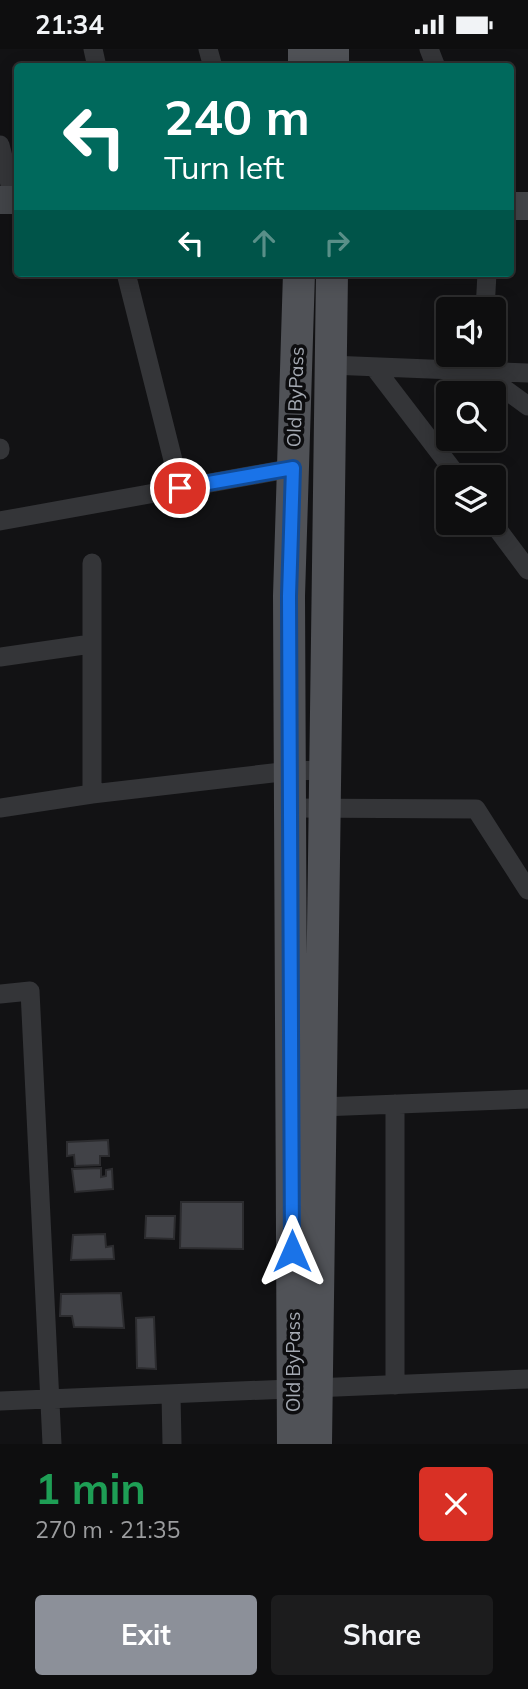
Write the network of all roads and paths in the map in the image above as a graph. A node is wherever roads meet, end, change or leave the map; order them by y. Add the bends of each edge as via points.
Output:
1 (0, 145) edge
2 (10, 200) edge
3 (127, 277) edge
4 (299, 277) edge
5 (332, 277) edge
6 (487, 277) edge
7 (486, 297) edge
8 (331, 365) junction
9 (436, 365) edge
10 (374, 367) junction
11 (484, 367) edge
12 (499, 367) edge
13 (528, 373) edge
14 (528, 406) edge
15 (448, 465) edge
16 (293, 468) junction
17 (180, 488) junction
18 (0, 521) edge
19 (502, 535) edge
20 (92, 563) dead end
21 (528, 570) edge
22 (91, 644) junction
23 (0, 657) edge
24 (325, 770) junction
25 (290, 771) junction
26 (92, 794) junction
27 (0, 808) edge
28 (290, 808) junction
29 (325, 810) junction
30 (528, 890) edge
31 (0, 994) edge
32 (528, 1100) edge
33 (395, 1104) junction
34 (321, 1107) junction
35 (528, 1379) edge
36 (395, 1385) junction
37 (305, 1389) junction
38 (171, 1394) junction
39 (49, 1399) junction
40 (0, 1401) edge
41 (52, 1444) edge
42 (172, 1444) edge
43 (293, 1444) edge
44 (316, 1444) edge

1 - 2 street
3 - 17 street
4 - 16 main road, Old ByPass
5 - 8 main road, Old ByPass
6 - 7 street
8 - 10 street
8 - 24 main road, Old ByPass
9 - 10 street
10 - 15 street
11 - 14 street
12 - 13 street
16 - 17 street
16 - 25 main road, Old ByPass
17 - 18 street
19 - 21 street
20 - 22 street
22 - 23 street
22 - 26 street
24 - 25 street
24 - 29 main road, Old ByPass
25 - 26 street
25 - 28 main road, Old ByPass
26 - 27 street
28 - 29 street
28 - 37 main road, Old ByPass
29 - 30 street via 476,809
29 - 34 main road, Old ByPass
31 - 39 street via 30,991
32 - 33 street
33 - 34 street
33 - 36 street
34 - 37 main road, Old ByPass
35 - 36 street
36 - 37 street
37 - 38 street
37 - 43 main road, Old ByPass
37 - 44 main road, Old ByPass
38 - 39 street
38 - 42 street
39 - 40 street
39 - 41 street

